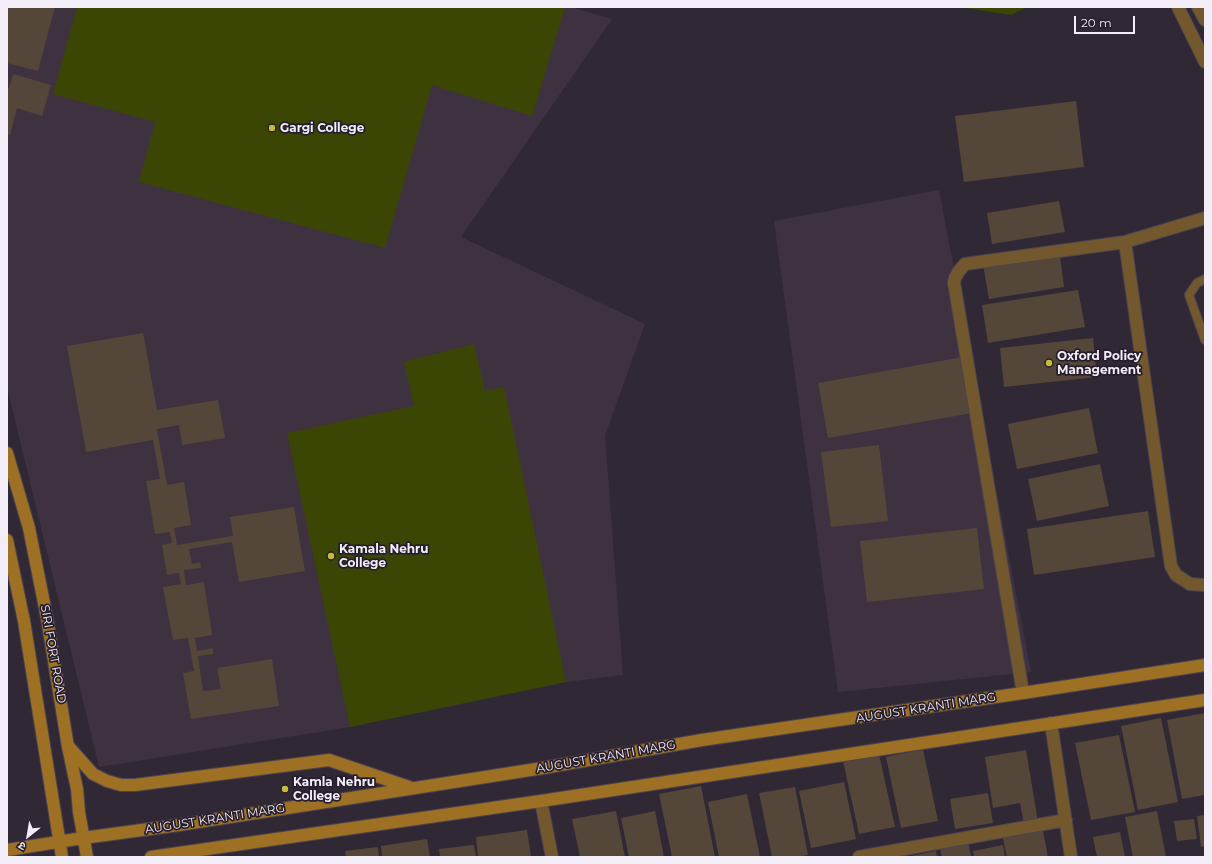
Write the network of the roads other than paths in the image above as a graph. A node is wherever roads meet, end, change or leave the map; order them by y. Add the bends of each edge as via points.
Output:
1 (1178, 7) edge
2 (1198, 7) edge
3 (1205, 20) edge
4 (1205, 62) edge
5 (1205, 218) edge
6 (1125, 242) junction
7 (1205, 279) edge
8 (1205, 340) edge
9 (7, 453) edge
10 (7, 540) edge
11 (1205, 585) edge
12 (1205, 665) edge
13 (1023, 693) junction
14 (1205, 700) edge
15 (1051, 723) junction
16 (68, 746) junction
17 (414, 788) junction
18 (541, 801) junction
19 (1066, 820) junction
20 (83, 838) junction
21 (60, 842) junction
22 (7, 850) edge
23 (62, 857) edge
24 (87, 857) edge
25 (151, 857) edge
26 (552, 857) edge
27 (859, 857) edge
28 (1071, 857) edge

1 - 4 street
2 - 3 street
5 - 6 street
6 - 11 street via 1171,566 1176,575 1190,584
6 - 13 street via 964,264 954,278
7 - 8 lane via 1197,283 1189,295
9 - 16 main road, SIRI FORT ROAD via 29,528
10 - 21 main road, SIRI FORT ROAD via 24,621
12 - 13 main road, AUGUST KRANTI MARG
13 - 17 main road, AUGUST KRANTI MARG via 702,740
14 - 15 main road
15 - 18 main road
15 - 19 street
16 - 17 main road via 93,774 121,785 328,760
16 - 20 main road, SIRI FORT ROAD
17 - 20 main road, AUGUST KRANTI MARG
18 - 25 main road
18 - 26 street
19 - 27 street
19 - 28 street
20 - 21 main road, AUGUST KRANTI MARG
20 - 24 main road, SIRI FORT ROAD
21 - 22 main road, AUGUST KRANTI MARG
21 - 23 main road, SIRI FORT ROAD

